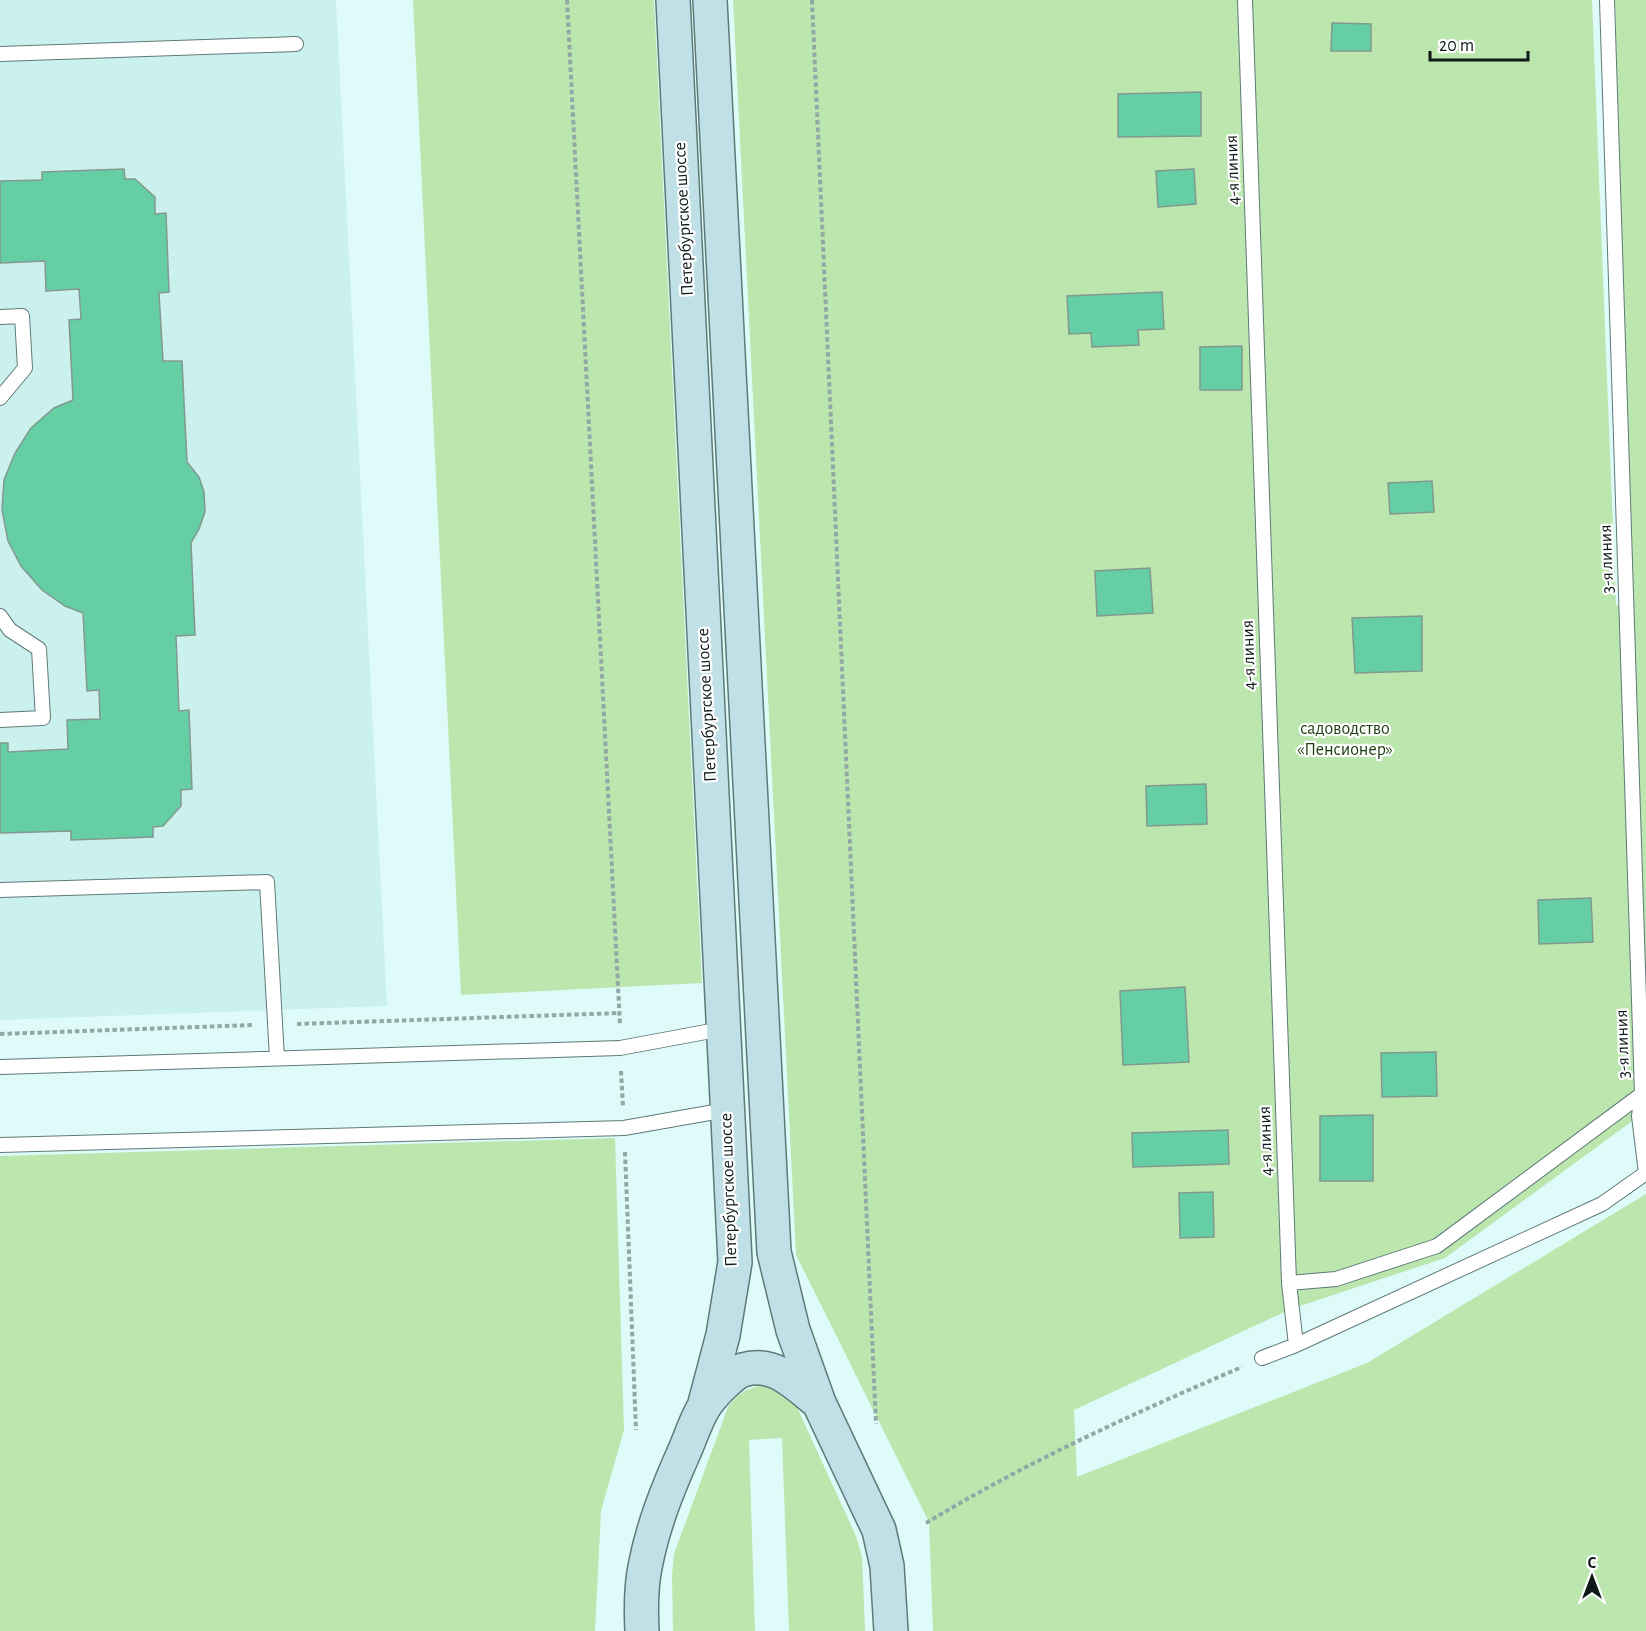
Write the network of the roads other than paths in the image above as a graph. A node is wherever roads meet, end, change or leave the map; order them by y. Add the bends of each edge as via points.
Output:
1 (673, 0) edge
2 (710, 0) edge
3 (1245, 0) edge
4 (1607, 0) edge
5 (296, 44) dead end
6 (0, 54) edge
7 (0, 317) edge
8 (0, 398) edge
9 (0, 616) edge
10 (0, 720) edge
11 (0, 890) edge
12 (722, 1029) junction
13 (277, 1058) junction
14 (0, 1066) edge
15 (1642, 1094) junction
16 (726, 1110) junction
17 (0, 1146) edge
18 (1646, 1173) edge
19 (1289, 1283) junction
20 (1296, 1345) junction
21 (1262, 1358) road end
22 (819, 1403) junction
23 (704, 1407) junction
24 (642, 1631) edge
25 (891, 1631) edge

1 - 12 main road, Петербургское шоссе
2 - 22 main road, Петербургское шоссе via 774,1252 793,1330
3 - 19 lane, 4-я линия
4 - 15 lane, 3-я линия
5 - 6 lane
7 - 8 lane via 22,316 25,368
9 - 10 lane via 10,630 39,650 43,718
11 - 13 lane via 267,882
12 - 13 lane via 620,1048
12 - 16 main road, Петербургское шоссе
13 - 14 lane
15 - 18 lane, 3-я линия via 1639,1116
15 - 19 lane via 1437,1246 1336,1279
16 - 17 lane via 624,1128
16 - 23 main road, Петербургское шоссе via 735,1262 723,1335
18 - 20 lane via 1602,1204
19 - 20 lane, 4-я линия
20 - 21 lane
22 - 23 main road via 773,1369 758,1368 742,1370 731,1377
22 - 25 main road, Петербургское шоссе via 879,1530 887,1566
23 - 24 main road via 654,1528 644,1569

